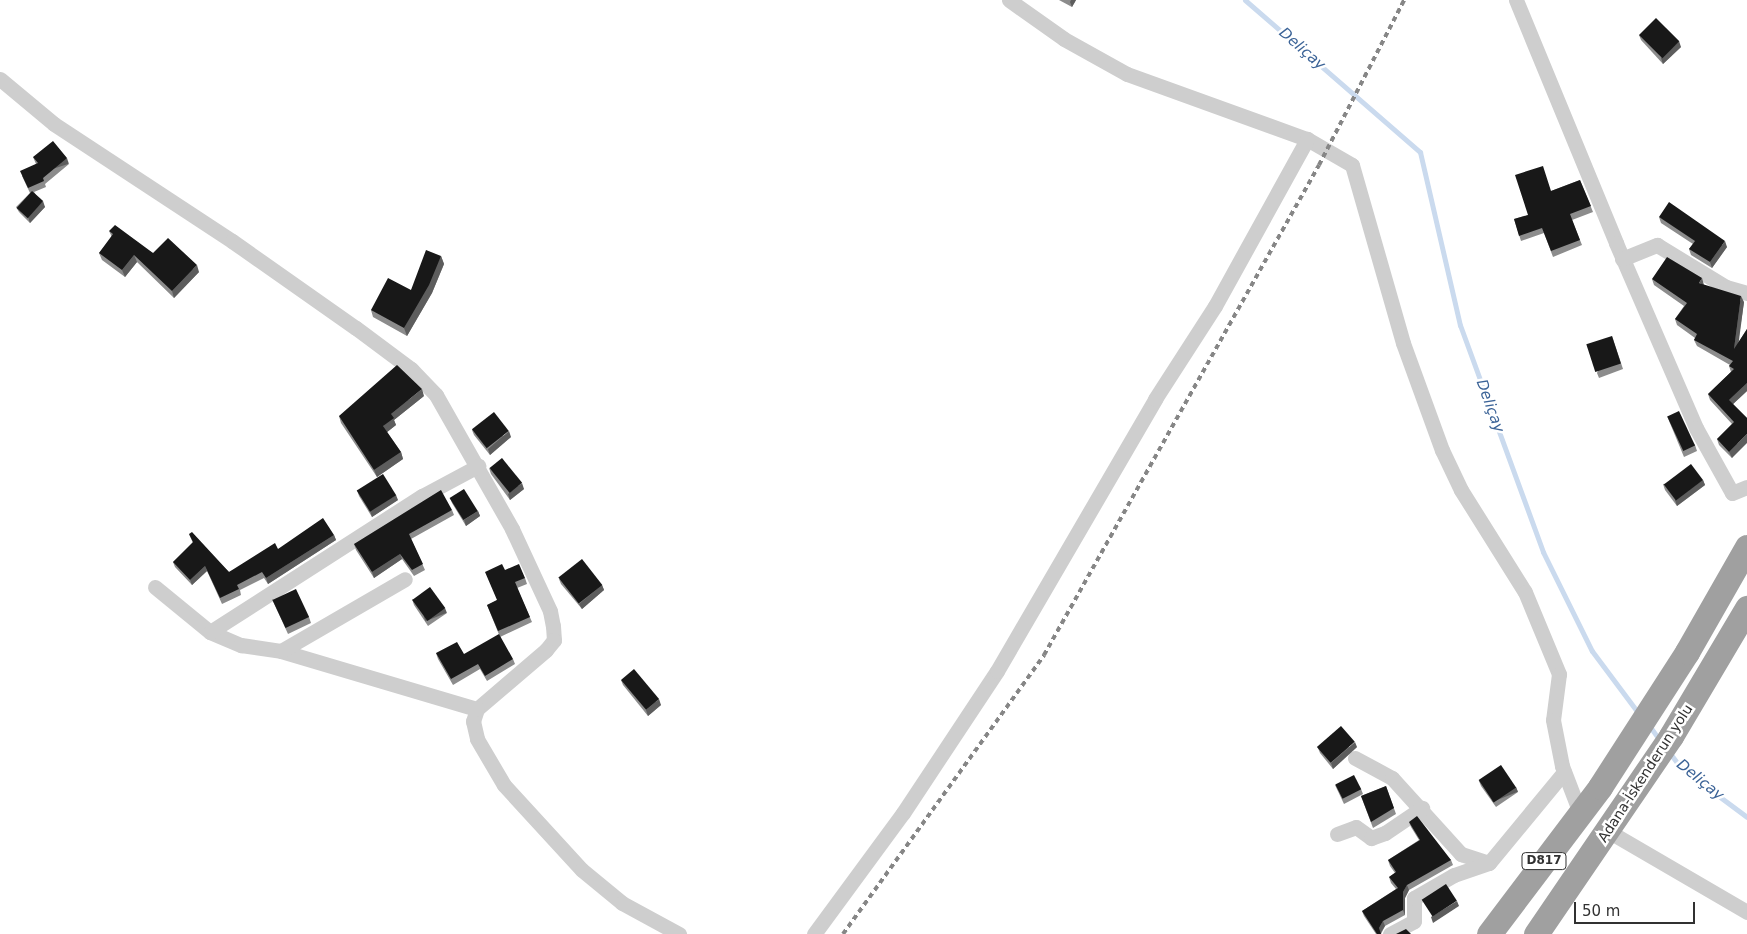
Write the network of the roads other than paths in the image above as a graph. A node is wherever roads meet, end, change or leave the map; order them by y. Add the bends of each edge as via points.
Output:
1 (1009, 0) edge
2 (1516, 0) edge
3 (0, 78) edge
4 (1307, 139) junction
5 (1622, 259) junction
6 (1747, 293) edge
7 (478, 466) junction
8 (1747, 487) edge
9 (1747, 547) edge
10 (405, 580) dead end
11 (155, 587) dead end
12 (1747, 608) edge
13 (210, 632) junction
14 (281, 651) junction
15 (478, 708) junction
16 (1355, 758) dead end
17 (1564, 772) junction
18 (1422, 808) junction
19 (1580, 813) junction
20 (1608, 831) junction
21 (1337, 834) dead end
22 (1489, 863) junction
23 (1747, 912) edge
24 (679, 934) edge
25 (814, 934) edge
26 (1390, 934) edge
27 (1489, 934) edge
28 (1536, 934) edge

1 - 4 street via 1064,39 1126,74
2 - 5 street
3 - 7 street via 54,124 232,241 411,369 436,395
4 - 17 street via 1352,165 1403,343 1442,450 1461,490 1525,592 1545,635 1559,674 1552,720
4 - 25 street via 1216,306 1155,399 997,671 914,798
5 - 6 street via 1657,245 1726,287
5 - 8 street via 1696,428 1727,485 1732,493
7 - 13 street via 422,496
7 - 15 street via 550,611 554,640 523,672 497,689
9 - 19 highway, D817 via 1687,652
10 - 14 street
11 - 13 street
12 - 20 highway, Adana-İskenderun yolu / D817 via 1712,670
13 - 14 street via 241,645
14 - 15 street
15 - 24 street via 473,721 477,739 504,784 582,870 622,903
16 - 18 street via 1392,778
17 - 19 street
17 - 22 street
18 - 21 street via 1385,833 1371,838 1356,827
18 - 22 street via 1461,854
19 - 27 highway, D817
20 - 23 street
20 - 28 highway, Adana-İskenderun yolu / D817
22 - 26 street via 1454,875 1414,898 1414,921

